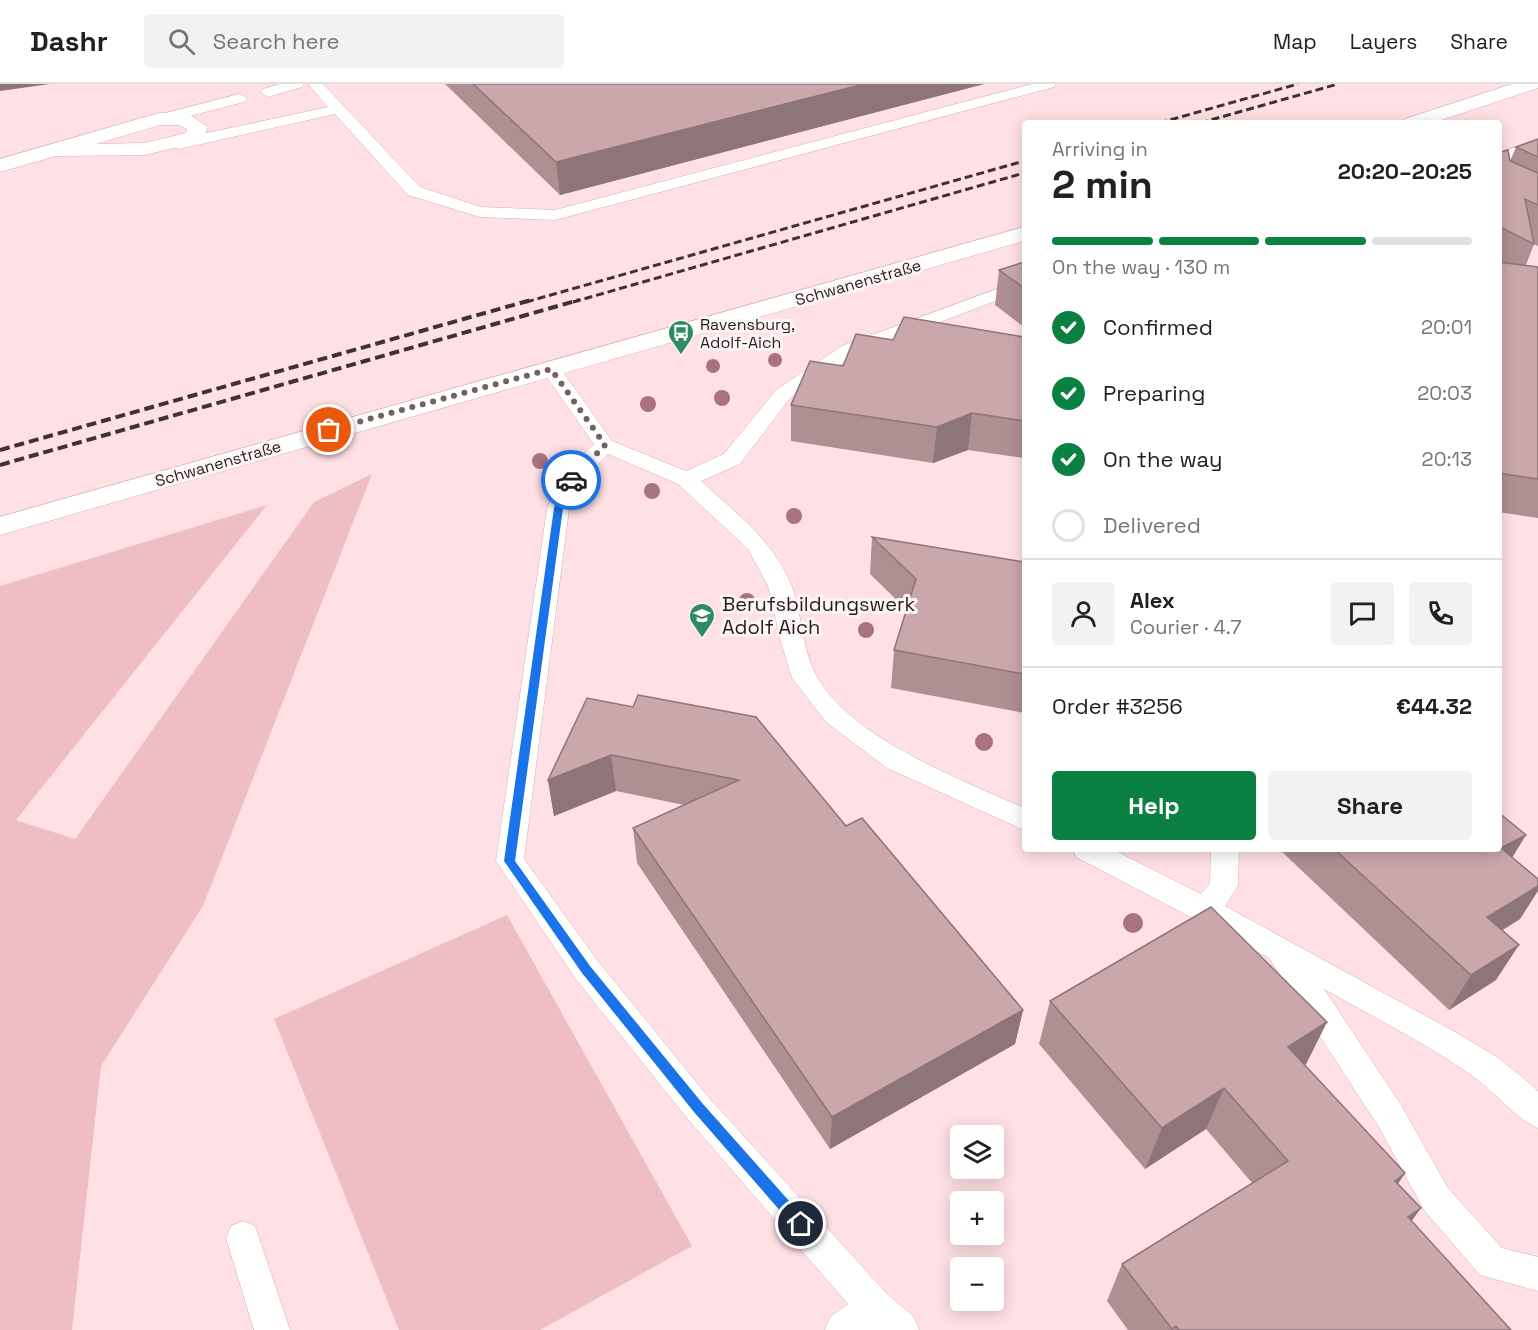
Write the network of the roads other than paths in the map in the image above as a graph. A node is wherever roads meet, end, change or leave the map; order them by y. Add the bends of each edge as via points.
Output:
1 (297, 84) edge
2 (315, 84) edge
3 (1049, 84) edge
4 (1531, 84) edge
5 (268, 92) dead end
6 (239, 99) dead end
7 (338, 109) junction
8 (159, 119) junction
9 (1421, 120) edge
10 (179, 144) junction
11 (1538, 144) edge
12 (57, 150) junction
13 (1502, 157) edge
14 (0, 166) edge
15 (1022, 235) edge
16 (1022, 285) edge
17 (551, 369) junction
18 (605, 445) junction
19 (686, 479) junction
20 (0, 526) edge
21 (1022, 819) edge
22 (1092, 852) edge
23 (1225, 852) edge
24 (1207, 909) junction
25 (1276, 945) junction
26 (1538, 1113) edge
27 (243, 1238) dead end
28 (1538, 1274) edge
29 (874, 1307) junction
30 (272, 1330) edge
31 (843, 1330) edge
32 (901, 1330) edge

1 - 5 lane
2 - 7 lane
3 - 7 lane via 555,216 480,212 414,191
4 - 9 street
6 - 8 lane
7 - 10 lane
8 - 10 street via 183,119 198,127 195,137
8 - 12 street
10 - 12 street via 159,148
11 - 13 lane
12 - 14 street
15 - 17 street, Schwanenstraße
16 - 19 lane via 849,350 783,394 732,459
17 - 18 lane
17 - 20 street, Schwanenstraße
18 - 19 lane
18 - 29 lane via 567,484 558,508 510,861 586,969 691,1099
19 - 21 lane via 757,545 780,586 805,678 835,714 896,761
22 - 24 lane
23 - 24 lane via 1224,885
24 - 25 lane
25 - 26 lane via 1465,1054 1520,1093
25 - 28 lane via 1390,1116 1436,1199 1492,1263
27 - 30 lane
29 - 31 lane
29 - 32 lane

